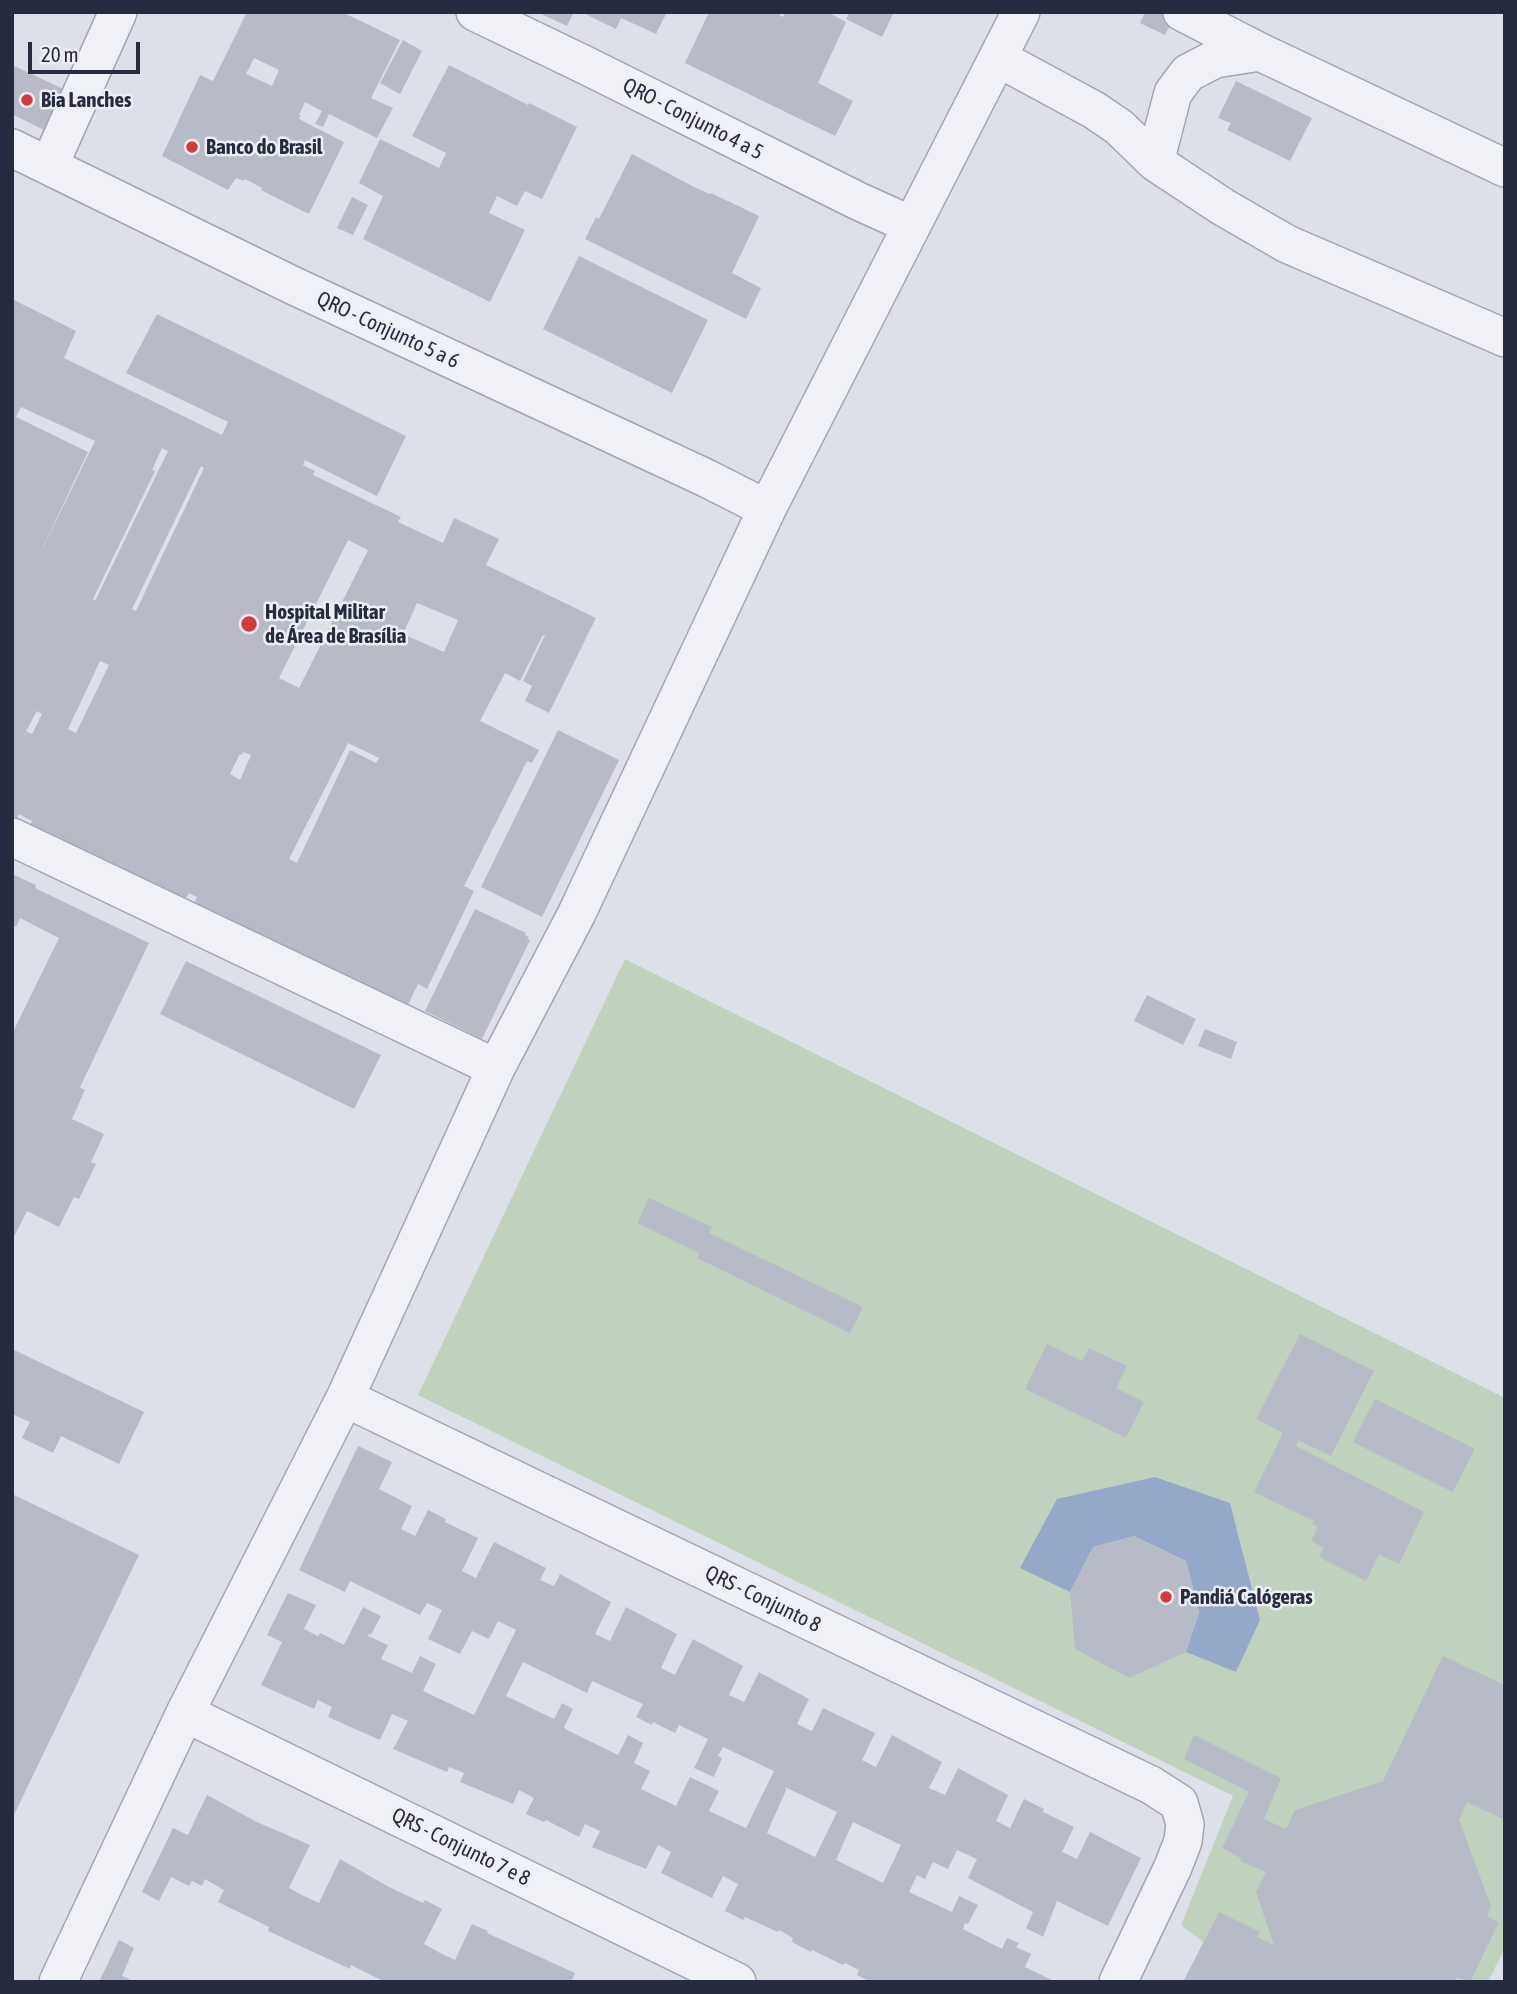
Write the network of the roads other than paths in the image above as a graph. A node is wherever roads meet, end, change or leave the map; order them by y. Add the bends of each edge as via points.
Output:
1 (118, 12) edge
2 (475, 12) edge
3 (1021, 12) edge
4 (1182, 12) edge
5 (1260, 52) junction
6 (998, 58) junction
7 (12, 148) edge
8 (1155, 162) junction
9 (49, 166) junction
10 (1505, 168) edge
11 (912, 225) junction
12 (1505, 338) edge
13 (767, 509) junction
14 (12, 837) edge
15 (496, 1068) junction
16 (345, 1398) junction
17 (185, 1713) junction
18 (58, 1982) edge
19 (737, 1982) edge
20 (1118, 1982) edge

1 - 9 street
2 - 11 street, QRO - Conjunto 4 a 5
3 - 6 street
4 - 5 street
5 - 8 street via 1215,59 1188,73 1173,93
5 - 10 street
6 - 8 street via 1094,110
6 - 11 street
7 - 9 street, QRO - Conjunto 5 a 6
8 - 12 street via 1287,244
9 - 13 street, QRO - Conjunto 5 a 6
11 - 13 street
13 - 15 street via 576,915
14 - 15 street
15 - 16 street
16 - 17 street
16 - 20 street, QRS - Conjunto 8 via 1151,1785 1179,1803 1185,1824 1182,1842
17 - 18 street
17 - 19 street, QRS - Conjunto 7 e 8

